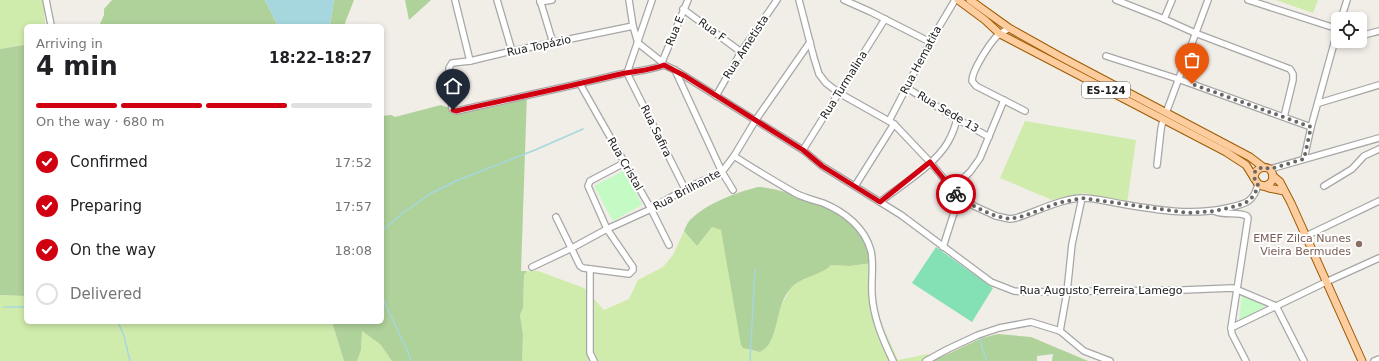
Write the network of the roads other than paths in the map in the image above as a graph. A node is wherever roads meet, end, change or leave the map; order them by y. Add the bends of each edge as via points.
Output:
1 (46, 0) edge
2 (455, 0) edge
3 (497, 0) edge
4 (552, 0) edge
5 (629, 0) edge
6 (652, 0) edge
7 (688, 0) edge
8 (777, 0) edge
9 (799, 0) edge
10 (844, 0) edge
11 (956, 0) edge
12 (970, 0) edge
13 (1116, 0) edge
14 (1172, 0) edge
15 (1208, 0) edge
16 (1248, 0) edge
17 (1347, 0) edge
18 (540, 1) edge
19 (683, 9) junction
20 (1343, 12) edge
21 (885, 19) junction
22 (1164, 19) junction
23 (51, 24) edge
24 (633, 26) junction
25 (1331, 27) edge
26 (1009, 28) junction
27 (1379, 31) edge
28 (1194, 33) junction
29 (1000, 34) junction
30 (1367, 34) edge
31 (810, 42) junction
32 (930, 42) junction
33 (553, 43) junction
34 (638, 43) junction
35 (1333, 48) edge
36 (512, 51) junction
37 (741, 52) junction
38 (1106, 56) dead end
39 (470, 61) junction
40 (663, 63) junction
41 (675, 70) junction
42 (627, 73) junction
43 (1178, 79) junction
44 (580, 84) junction
45 (1379, 85) edge
46 (907, 88) junction
47 (839, 93) junction
48 (716, 96) junction
49 (1004, 100) junction
50 (1318, 103) junction
51 (1026, 111) dead end
52 (1165, 116) junction
53 (1284, 117) junction
54 (957, 119) junction
55 (755, 121) junction
56 (891, 122) junction
57 (1311, 127) junction
58 (989, 137) junction
59 (1379, 138) edge
60 (1379, 149) edge
61 (803, 150) junction
62 (734, 156) junction
63 (1304, 159) junction
64 (930, 162) junction
65 (624, 163) junction
66 (1157, 165) dead end
67 (1269, 171) junction
68 (722, 172) junction
69 (1258, 182) junction
70 (855, 186) junction
71 (1324, 186) dead end
72 (685, 189) junction
73 (952, 189) junction
74 (733, 190) dead end
75 (1284, 191) junction
76 (959, 197) junction
77 (1082, 198) junction
78 (1379, 201) edge
79 (880, 202) junction
80 (651, 209) junction
81 (1214, 211) junction
82 (556, 217) dead end
83 (607, 228) junction
84 (1306, 236) junction
85 (670, 245) dead end
86 (943, 247) junction
87 (572, 248) junction
88 (1379, 258) edge
89 (532, 267) dead end
90 (590, 269) junction
91 (1326, 282) junction
92 (1237, 288) junction
93 (1067, 292) junction
94 (1276, 306) junction
95 (1231, 328) junction
96 (1060, 331) junction
97 (1379, 358) edge
98 (594, 361) edge
99 (893, 361) edge
100 (926, 361) edge
101 (1110, 361) edge
102 (1246, 361) edge
103 (1304, 361) edge
104 (1362, 361) edge
105 (1374, 361) edge

1 - 23 street
2 - 39 street
3 - 36 street
4 - 18 street
5 - 24 street
6 - 34 street
7 - 19 street, Rua E
8 - 37 street, Rua Ametista
9 - 31 street
10 - 21 street
11 - 29 main road, ES-124
11 - 32 street, Rua Hematita
12 - 26 main road, ES-124
13 - 22 street
14 - 22 street
15 - 28 street
16 - 25 street
17 - 20 street
18 - 33 street
19 - 37 street, Rua F
19 - 40 street, Rua E
21 - 32 street
21 - 47 street, Rua Turmalina
22 - 28 street
24 - 33 street, Rua Topázio
24 - 34 street
26 - 29 street
26 - 52 main road, ES-124
27 - 30 street
28 - 43 street
28 - 53 street via 1290,69 1293,80
29 - 49 street via 986,52 972,81 976,86
29 - 52 main road, ES-124
31 - 47 street via 822,78
31 - 55 street, Rua Brilhante
32 - 46 street, Rua Hematita
33 - 36 street, Rua Topázio
34 - 40 street, Rua Augusto Ferreira Lamego
34 - 42 street
35 - 50 street
36 - 39 street, Rua Topázio
37 - 48 street, Rua Ametista
38 - 43 street
39 - 44 street, Rua Topázio via 452,63 449,68 452,109 456,111
40 - 41 street, Rua Augusto Ferreira Lamego
40 - 42 street via 653,69
41 - 48 street, Rua Augusto Ferreira Lamego
41 - 68 street
42 - 44 street
42 - 72 street, Rua Safira
43 - 52 street
43 - 53 street
44 - 65 street, Rua Cristal
45 - 50 street
46 - 54 street, Rua Sede 13
46 - 56 street, Rua Hematita
47 - 56 street
47 - 61 street, Rua Turmalina
48 - 55 street, Rua Augusto Ferreira Lamego
49 - 51 street
49 - 58 street
50 - 57 street
52 - 66 street
52 - 67 main road, ES-124 via 1250,157
52 - 69 main road, ES-124 via 1243,162
53 - 57 street
54 - 58 street, Rua Sede 13
54 - 64 street via 943,150
55 - 61 street, Rua Augusto Ferreira Lamego
55 - 62 street, Rua Brilhante
56 - 64 street
56 - 70 street, Rua Hematita
57 - 63 street
58 - 73 street via 976,166
59 - 63 street
60 - 71 street via 1364,156 1352,169
61 - 70 street, Rua Augusto Ferreira Lamego via 822,166
62 - 68 street, Rua Brilhante
62 - 99 street via 796,193 825,204 846,216 864,235 871,253 874,309 885,345
63 - 67 street
64 - 73 street
64 - 79 street
65 - 80 street, Rua Cristal
65 - 83 street via 590,181 588,186
67 - 69 main road via 1256,170
67 - 69 main road via 1270,184 1266,186
67 - 75 main road, ES-124 via 1280,182
68 - 72 street, Rua Brilhante
68 - 74 street
69 - 75 main road
69 - 81 street via 1255,194 1249,201
70 - 79 street, Rua Augusto Ferreira Lamego
72 - 80 street, Rua Brilhante
73 - 76 street
75 - 84 main road, ES-124
76 - 77 street via 996,216 1010,219
76 - 86 street
77 - 81 street via 1188,213
77 - 93 street via 1072,244
78 - 84 street
79 - 86 street, Rua Augusto Ferreira Lamego
80 - 83 street, Rua Brilhante
80 - 85 street, Rua Cristal
81 - 92 street via 1247,216
82 - 87 street
83 - 87 street, Rua Brilhante
83 - 90 street via 633,267 631,272 629,274
84 - 91 main road, ES-124
86 - 93 street, Rua Augusto Ferreira Lamego via 991,282 1014,291
87 - 89 street, Rua Brilhante
87 - 90 street via 580,266
88 - 91 street
90 - 98 street via 590,353
91 - 94 street
91 - 104 main road, ES-124
92 - 93 street, Rua Augusto Ferreira Lamego
92 - 94 street, Rua Augusto Ferreira Lamego
92 - 95 street
93 - 96 street
94 - 95 street
94 - 103 street
95 - 102 street
96 - 100 street via 1030,322 998,328 963,341
96 - 101 street via 1084,351
97 - 105 street

